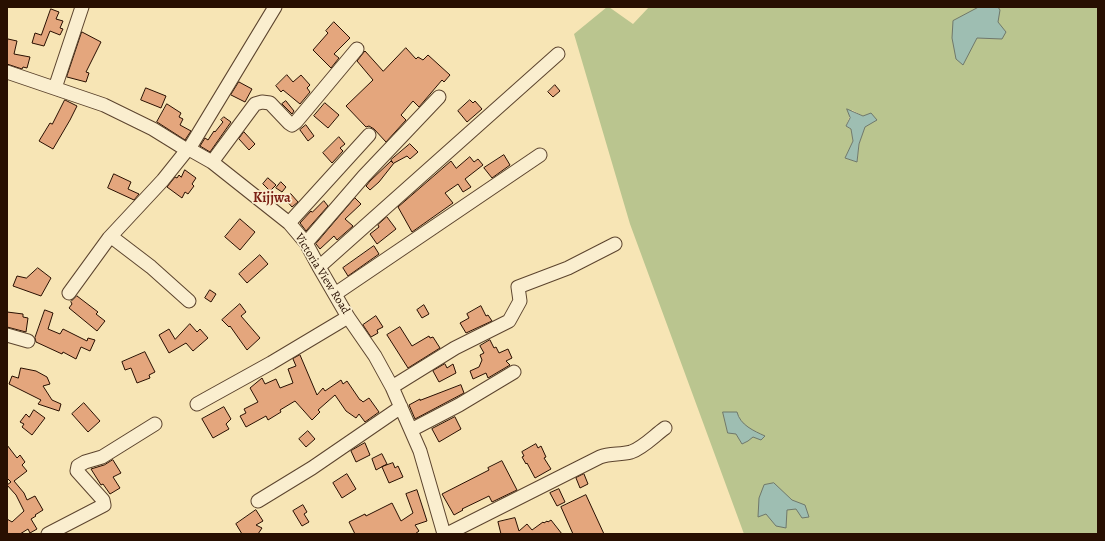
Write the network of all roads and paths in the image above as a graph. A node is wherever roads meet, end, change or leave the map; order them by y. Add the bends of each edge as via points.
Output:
1 (82, 7) edge
2 (275, 7) edge
3 (358, 49) dead end
4 (558, 54) dead end
5 (7, 72) edge
6 (55, 88) junction
7 (439, 96) dead end
8 (369, 135) dead end
9 (188, 150) junction
10 (540, 155) dead end
11 (212, 162) junction
12 (289, 223) junction
13 (109, 238) junction
14 (306, 243) junction
15 (615, 244) dead end
16 (319, 267) junction
17 (69, 293) dead end
18 (335, 294) junction
19 (189, 301) dead end
20 (348, 317) junction
21 (8, 339) edge
22 (28, 341) dead end
23 (514, 372) dead end
24 (392, 387) junction
25 (196, 404) dead end
26 (401, 407) junction
27 (156, 424) dead end
28 (665, 428) dead end
29 (411, 430) junction
30 (258, 501) dead end
31 (48, 534) edge
32 (444, 534) edge
33 (447, 534) edge

1 - 6 street
2 - 9 street
3 - 11 street via 294,124 289,123 270,103 258,102
4 - 16 street
5 - 6 street, Victoria View Road
6 - 9 street, Victoria View Road via 104,105
7 - 14 street
8 - 12 street
9 - 11 street, Victoria View Road
9 - 13 street
10 - 18 street
11 - 12 street, Victoria View Road
12 - 14 street, Victoria View Road
13 - 17 street
13 - 19 street via 151,267
14 - 16 street, Victoria View Road
15 - 24 street via 568,268 518,287 520,301 509,321 455,348
16 - 18 street, Victoria View Road
18 - 20 street, Victoria View Road
20 - 24 street, Victoria View Road via 375,356
20 - 25 street
21 - 22 street
23 - 29 street
24 - 26 street, Victoria View Road
26 - 29 street, Victoria View Road
26 - 30 street via 312,468
27 - 31 street via 102,457 78,466 77,471 103,500 104,506
28 - 33 street via 633,451 606,454
29 - 32 street, Victoria View Road via 420,451

